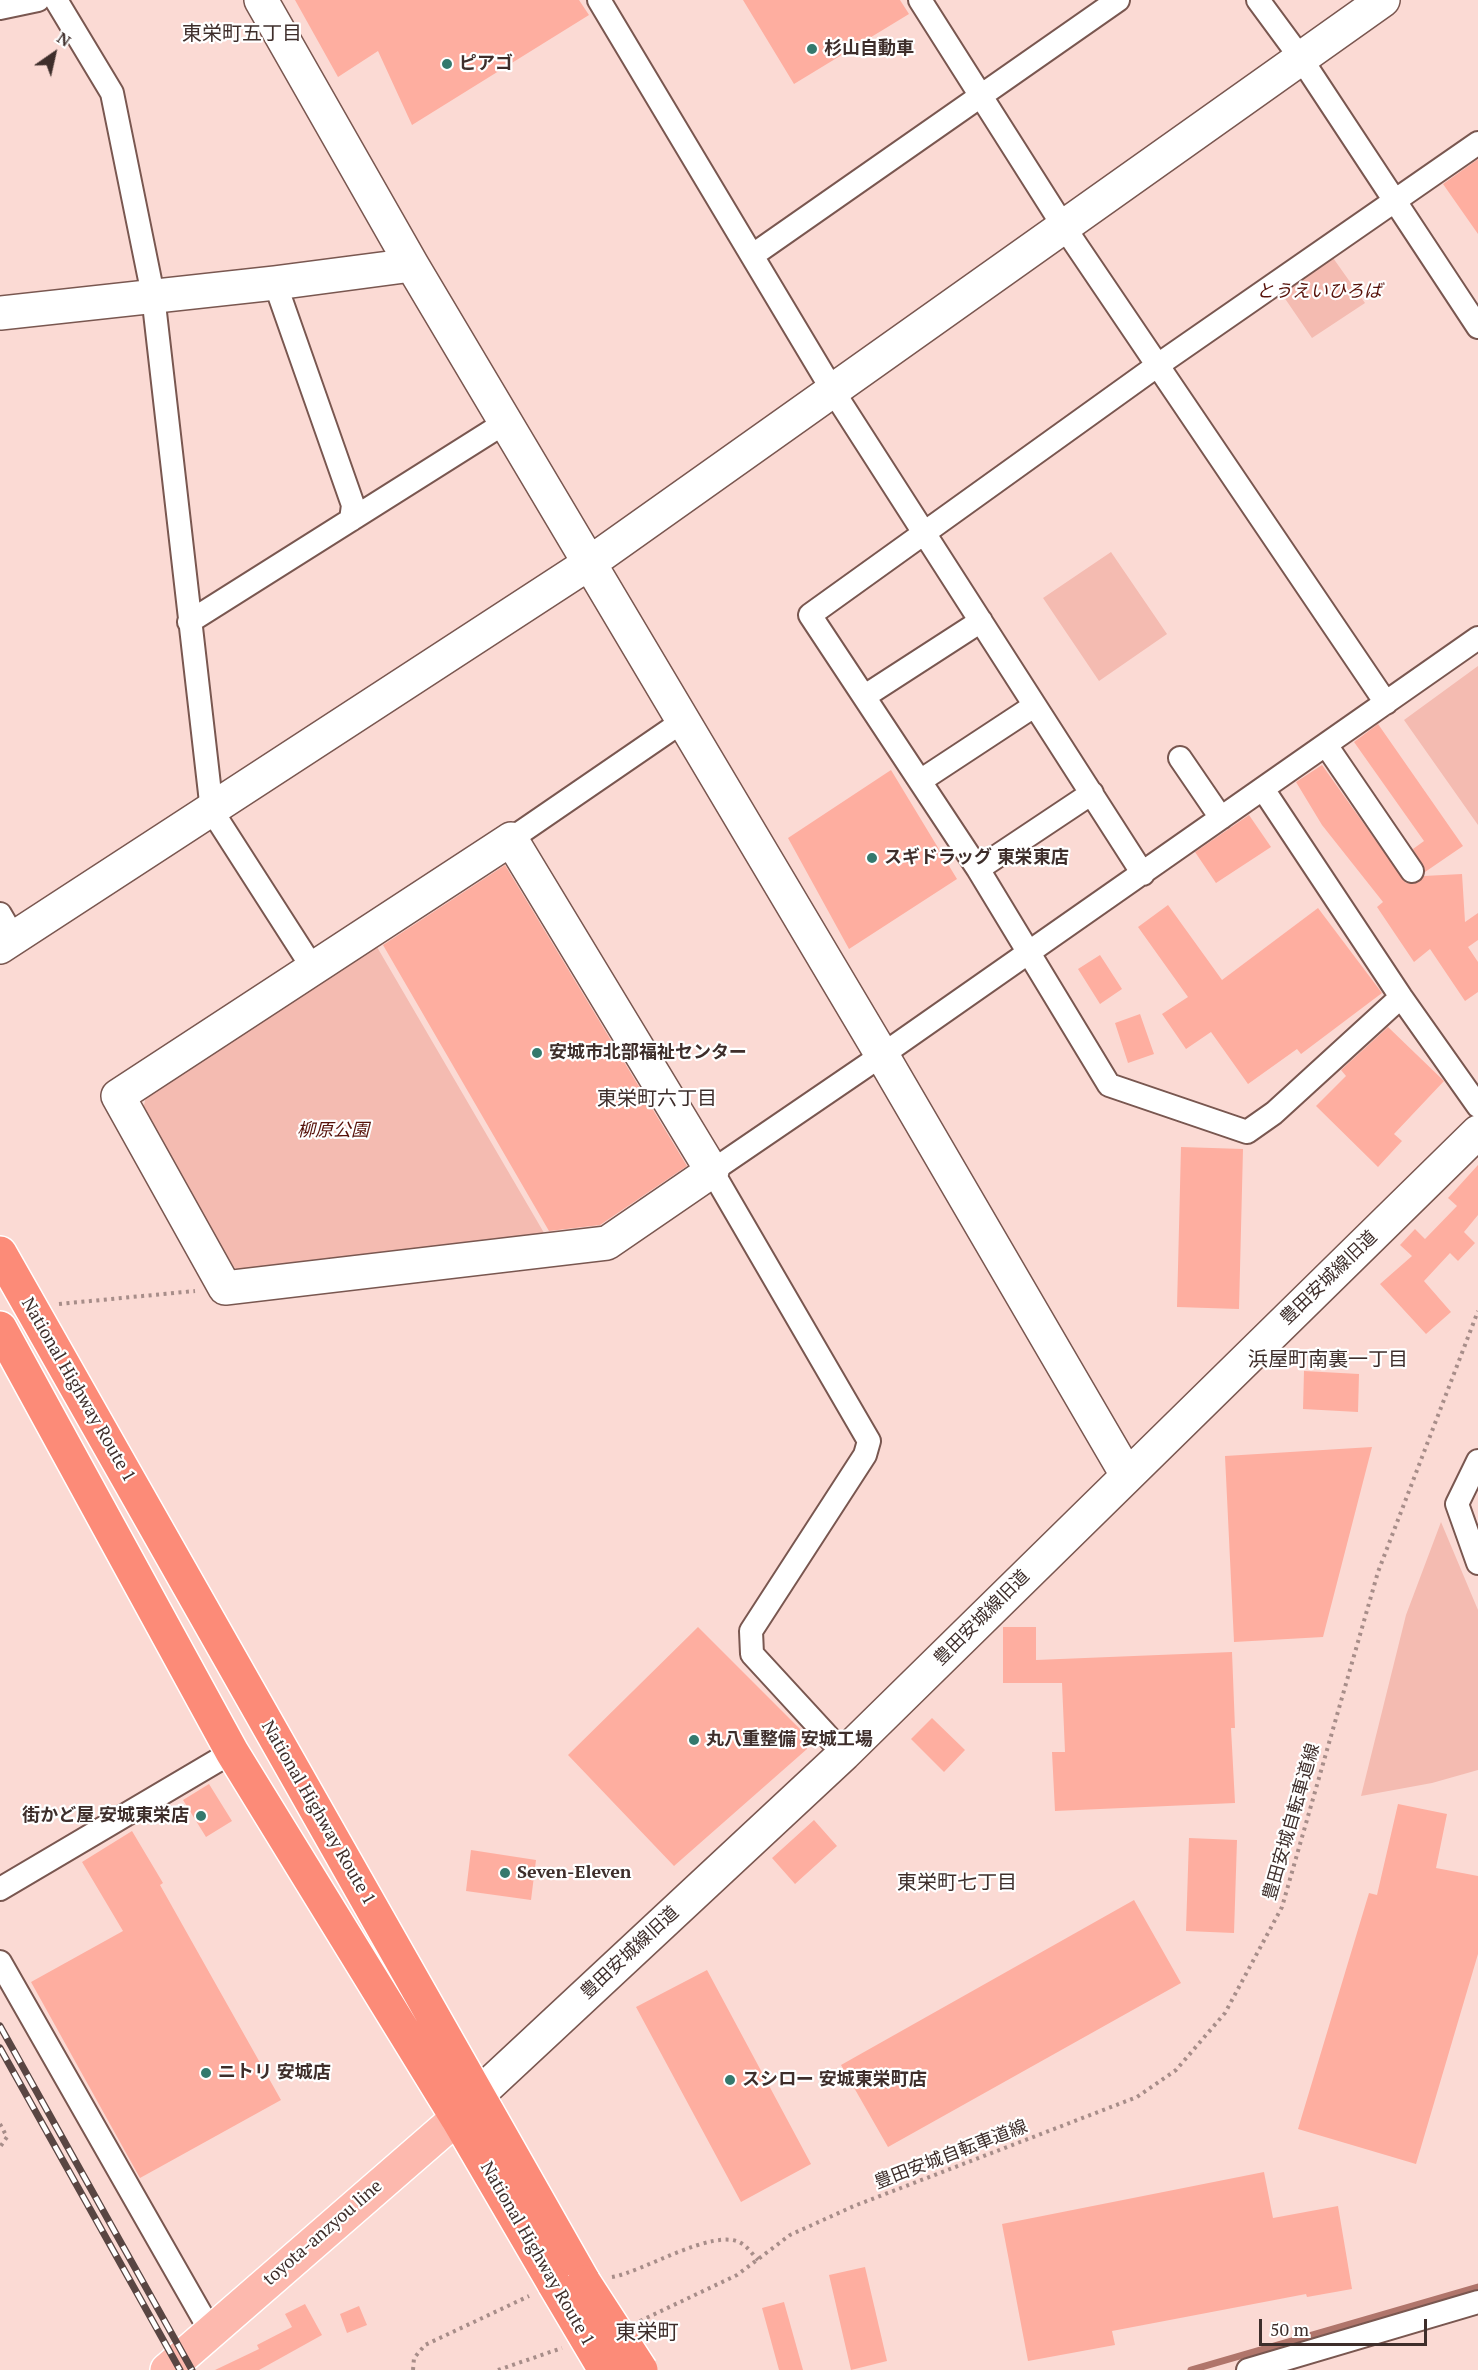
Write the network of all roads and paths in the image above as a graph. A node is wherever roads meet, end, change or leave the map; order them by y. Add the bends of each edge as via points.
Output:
1 (38, 0) edge
2 (56, 0) edge
3 (261, 0) edge
4 (599, 0) edge
5 (920, 0) edge
6 (1118, 0) edge
7 (1258, 0) edge
8 (1383, 0) edge
9 (0, 8) edge
10 (1300, 57) junction
11 (980, 96) junction
12 (1478, 143) edge
13 (1395, 200) junction
14 (1064, 227) junction
15 (753, 255) junction
16 (412, 265) junction
17 (276, 283) junction
18 (153, 295) junction
19 (0, 313) edge
20 (1478, 327) edge
21 (1158, 365) junction
22 (833, 391) junction
23 (506, 422) junction
24 (351, 520) junction
25 (923, 532) junction
26 (591, 562) junction
27 (981, 621) junction
28 (189, 622) junction
29 (1478, 638) edge
30 (865, 696) junction
31 (1386, 703) junction
32 (1034, 706) junction
33 (683, 721) junction
34 (1326, 745) junction
35 (1180, 758) dead end
36 (920, 781) junction
37 (1263, 789) junction
38 (1092, 793) junction
39 (212, 811) junction
40 (1221, 818) junction
41 (512, 839) junction
42 (978, 869) junction
43 (1412, 871) dead end
44 (1143, 874) junction
45 (5, 933) edge
46 (1028, 953) junction
47 (314, 970) junction
48 (1401, 997) junction
49 (882, 1055) junction
50 (1478, 1106) edge
51 (1478, 1132) edge
52 (712, 1171) junction
53 (0, 1253) edge
54 (225, 1288) junction
55 (31, 1307) junction
56 (1478, 1311) edge
57 (0, 1328) edge
58 (1478, 1461) edge
59 (1127, 1475) junction
60 (1478, 1563) edge
61 (232, 1752) junction
62 (844, 1754) junction
63 (0, 1889) edge
64 (0, 1962) edge
65 (468, 2107) junction
66 (0, 2124) edge
67 (0, 2147) edge
68 (758, 2260) junction
69 (569, 2283) junction
70 (1478, 2302) edge
71 (647, 2319) dead end
72 (210, 2330) junction
73 (167, 2370) edge
74 (413, 2370) edge
75 (605, 2370) edge
76 (640, 2370) edge
77 (1248, 2370) edge

1 - 9 street
2 - 18 street via 112,93
3 - 16 street
4 - 15 street
5 - 11 street
6 - 11 street
7 - 10 street
8 - 10 street
10 - 13 street
10 - 14 street
11 - 14 street
11 - 15 street
12 - 13 street
13 - 20 street
13 - 21 street
14 - 21 street
14 - 22 street
15 - 22 street
16 - 17 street
16 - 23 street
17 - 18 street
17 - 24 street via 353,505
18 - 19 street
18 - 28 street
21 - 25 street
21 - 31 street
22 - 25 street
22 - 26 street
23 - 24 street
23 - 26 street
24 - 28 street
25 - 27 street
25 - 30 street via 810,615
26 - 33 street
26 - 39 street
27 - 30 street
27 - 32 street
28 - 39 street
29 - 31 street
30 - 36 street
31 - 34 street
32 - 36 street
32 - 38 street
33 - 41 street
33 - 49 street
34 - 37 street
34 - 43 street
35 - 40 street
36 - 42 street
37 - 40 street
37 - 48 street
38 - 42 street
38 - 44 street
39 - 45 street
39 - 47 street
40 - 44 street
41 - 47 street
41 - 52 street
42 - 46 street
44 - 46 street
46 - 48 street via 1109,1085 1247,1132 1274,1113
46 - 49 street
47 - 54 street via 118,1096
48 - 50 street
49 - 52 street
49 - 59 street
51 - 59 street, 豊田安城線旧道
52 - 54 street via 607,1243
52 - 62 street via 868,1441 865,1455 751,1631 752,1654
53 - 55 highway, National Highway Route 1
54 - 55 path
55 - 65 highway, National Highway Route 1
56 - 68 path, 豊田安城自転車道線 via 1378,1572 1282,1907 1225,2013 1176,2070 1137,2097 854,2205 790,2235
57 - 61 highway, National Highway Route 1
58 - 60 street via 1457,1504
59 - 62 street, 豊田安城線旧道
61 - 63 street
61 - 65 highway, National Highway Route 1
62 - 65 street, 豊田安城線旧道
64 - 72 street
65 - 69 highway, National Highway Route 1
65 - 72 main road, toyota-anzyou line
66 - 67 path via 7,2137
68 - 69 path via 740,2242 717,2241 627,2274
68 - 71 path, 豊田安城自転車道線 via 737,2276
69 - 74 path via 425,2345 414,2358
69 - 75 highway, National Highway Route 1, bridge
69 - 76 highway, National Highway Route 1, bridge
70 - 77 street
72 - 73 main road, toyota-anzyou line

